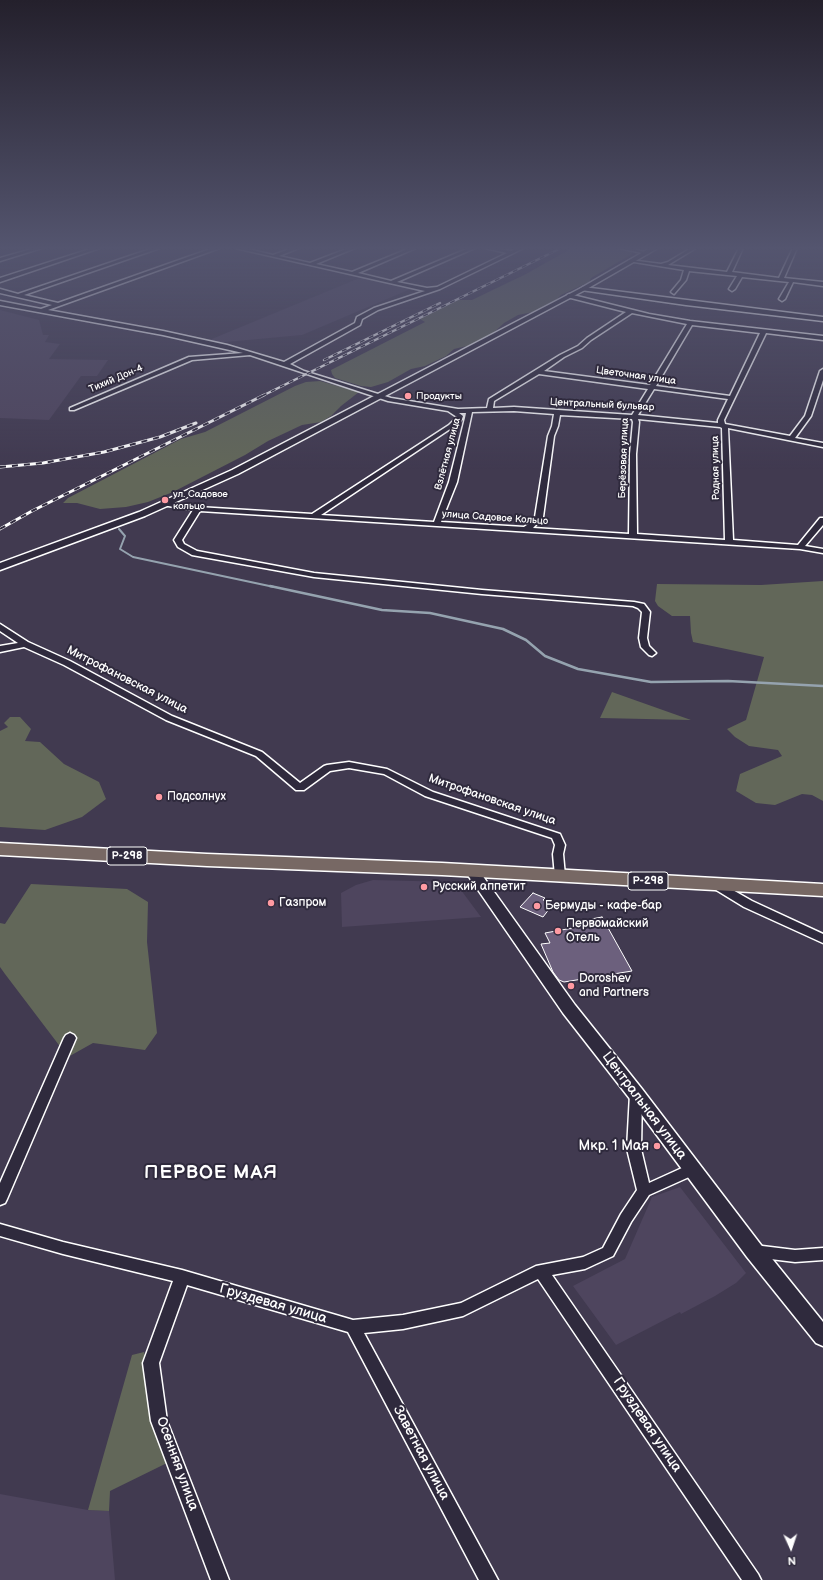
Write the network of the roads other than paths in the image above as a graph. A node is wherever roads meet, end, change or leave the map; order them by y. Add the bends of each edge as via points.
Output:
1 (99, 322) edge
2 (358, 322) edge
3 (520, 322) edge
4 (615, 322) edge
5 (683, 322) edge
6 (690, 323) junction
7 (764, 331) junction
8 (823, 338) edge
9 (253, 355) junction
10 (285, 364) junction
11 (823, 371) edge
12 (538, 372) junction
13 (652, 387) junction
14 (379, 396) junction
15 (732, 398) junction
16 (72, 409) dead end
17 (445, 409) junction
18 (490, 410) junction
19 (469, 411) junction
20 (557, 412) junction
21 (634, 417) junction
22 (722, 425) junction
23 (791, 439) junction
24 (823, 445) edge
25 (165, 503) junction
26 (198, 509) junction
27 (312, 517) junction
28 (823, 520) edge
29 (437, 524) junction
30 (525, 530) junction
31 (633, 537) junction
32 (728, 542) junction
33 (800, 547) junction
34 (823, 551) edge
35 (0, 567) edge
36 (0, 627) edge
37 (25, 644) junction
38 (0, 649) edge
39 (652, 653) dead end
40 (0, 848) edge
41 (472, 871) junction
42 (560, 876) junction
43 (717, 885) junction
44 (823, 890) edge
45 (823, 939) edge
46 (70, 1038) dead end
47 (636, 1094) junction
48 (693, 1169) junction
49 (644, 1191) junction
50 (0, 1199) edge
51 (0, 1230) edge
52 (754, 1251) junction
53 (823, 1254) edge
54 (541, 1271) junction
55 (182, 1277) junction
56 (352, 1327) junction
57 (823, 1337) edge
58 (220, 1580) edge
59 (489, 1580) edge
60 (752, 1580) edge

1 - 9 street, Центральный бульвар via 191,339
2 - 10 street
3 - 14 street
4 - 12 street
5 - 6 street
6 - 7 street
6 - 13 street, Берёзовая улица
7 - 8 street
7 - 15 street, Родная улица
9 - 10 street, Центральный бульвар
9 - 16 street, Тихий Дон-4 via 191,358
10 - 14 street, Центральный бульвар via 302,372
11 - 23 street via 808,416
12 - 13 street, Цветочная улица
12 - 18 street via 491,400
13 - 15 street, Цветочная улица
13 - 21 street, Берёзовая улица
14 - 17 street, Центральный бульвар
14 - 25 street via 235,472
15 - 22 street, Родная улица via 721,420
17 - 19 street, Центральный бульвар
17 - 27 street via 460,416 452,426
18 - 19 street, Центральный бульвар
18 - 20 street, Центральный бульвар
19 - 29 street, Взлётная улица via 453,482
20 - 21 street, Центральный бульвар
20 - 30 street via 539,517 534,525
21 - 22 street, Центральный бульвар
21 - 31 street, Берёзовая улица via 636,422
22 - 23 street, Центральный бульвар
22 - 32 street, Родная улица via 725,428 727,451
23 - 24 street, Центральный бульвар
25 - 26 street, улица Садовое Кольцо
25 - 35 street
26 - 27 street, улица Садовое Кольцо
26 - 39 street via 178,540 181,545 195,553 314,575 634,604 641,606 646,612 643,638 646,647
27 - 29 street, улица Садовое Кольцо
28 - 33 street
29 - 30 street, улица Садовое Кольцо
30 - 31 street, улица Садовое Кольцо
31 - 32 street, улица Садовое Кольцо
32 - 33 street, улица Садовое Кольцо
33 - 34 street, улица Садовое Кольцо
36 - 37 street, Митрофановская улица
37 - 38 street
37 - 42 street, Митрофановская улица via 67,663 169,718 259,754 300,788 327,768 349,765 387,772 429,794 556,836 560,845
40 - 41 highway, Р-298
41 - 42 highway, Р-298
41 - 47 street, Центральная улица via 569,1009
42 - 43 highway, Р-298
43 - 44 highway, Р-298
43 - 45 street via 748,904
46 - 50 street
47 - 48 street, Центральная улица
47 - 49 street via 634,1149
48 - 49 street
48 - 52 street, Центральная улица
49 - 54 street, Груздевая улица via 608,1252 585,1263
51 - 55 street, Груздевая улица
52 - 53 street via 795,1256
52 - 57 street, Центральная улица
54 - 56 street, Груздевая улица via 463,1309 403,1322
54 - 60 street, Груздевая улица
55 - 56 street, Груздевая улица
55 - 58 street, Осенняя улица via 151,1363 159,1421
56 - 59 street, Заветная улица

